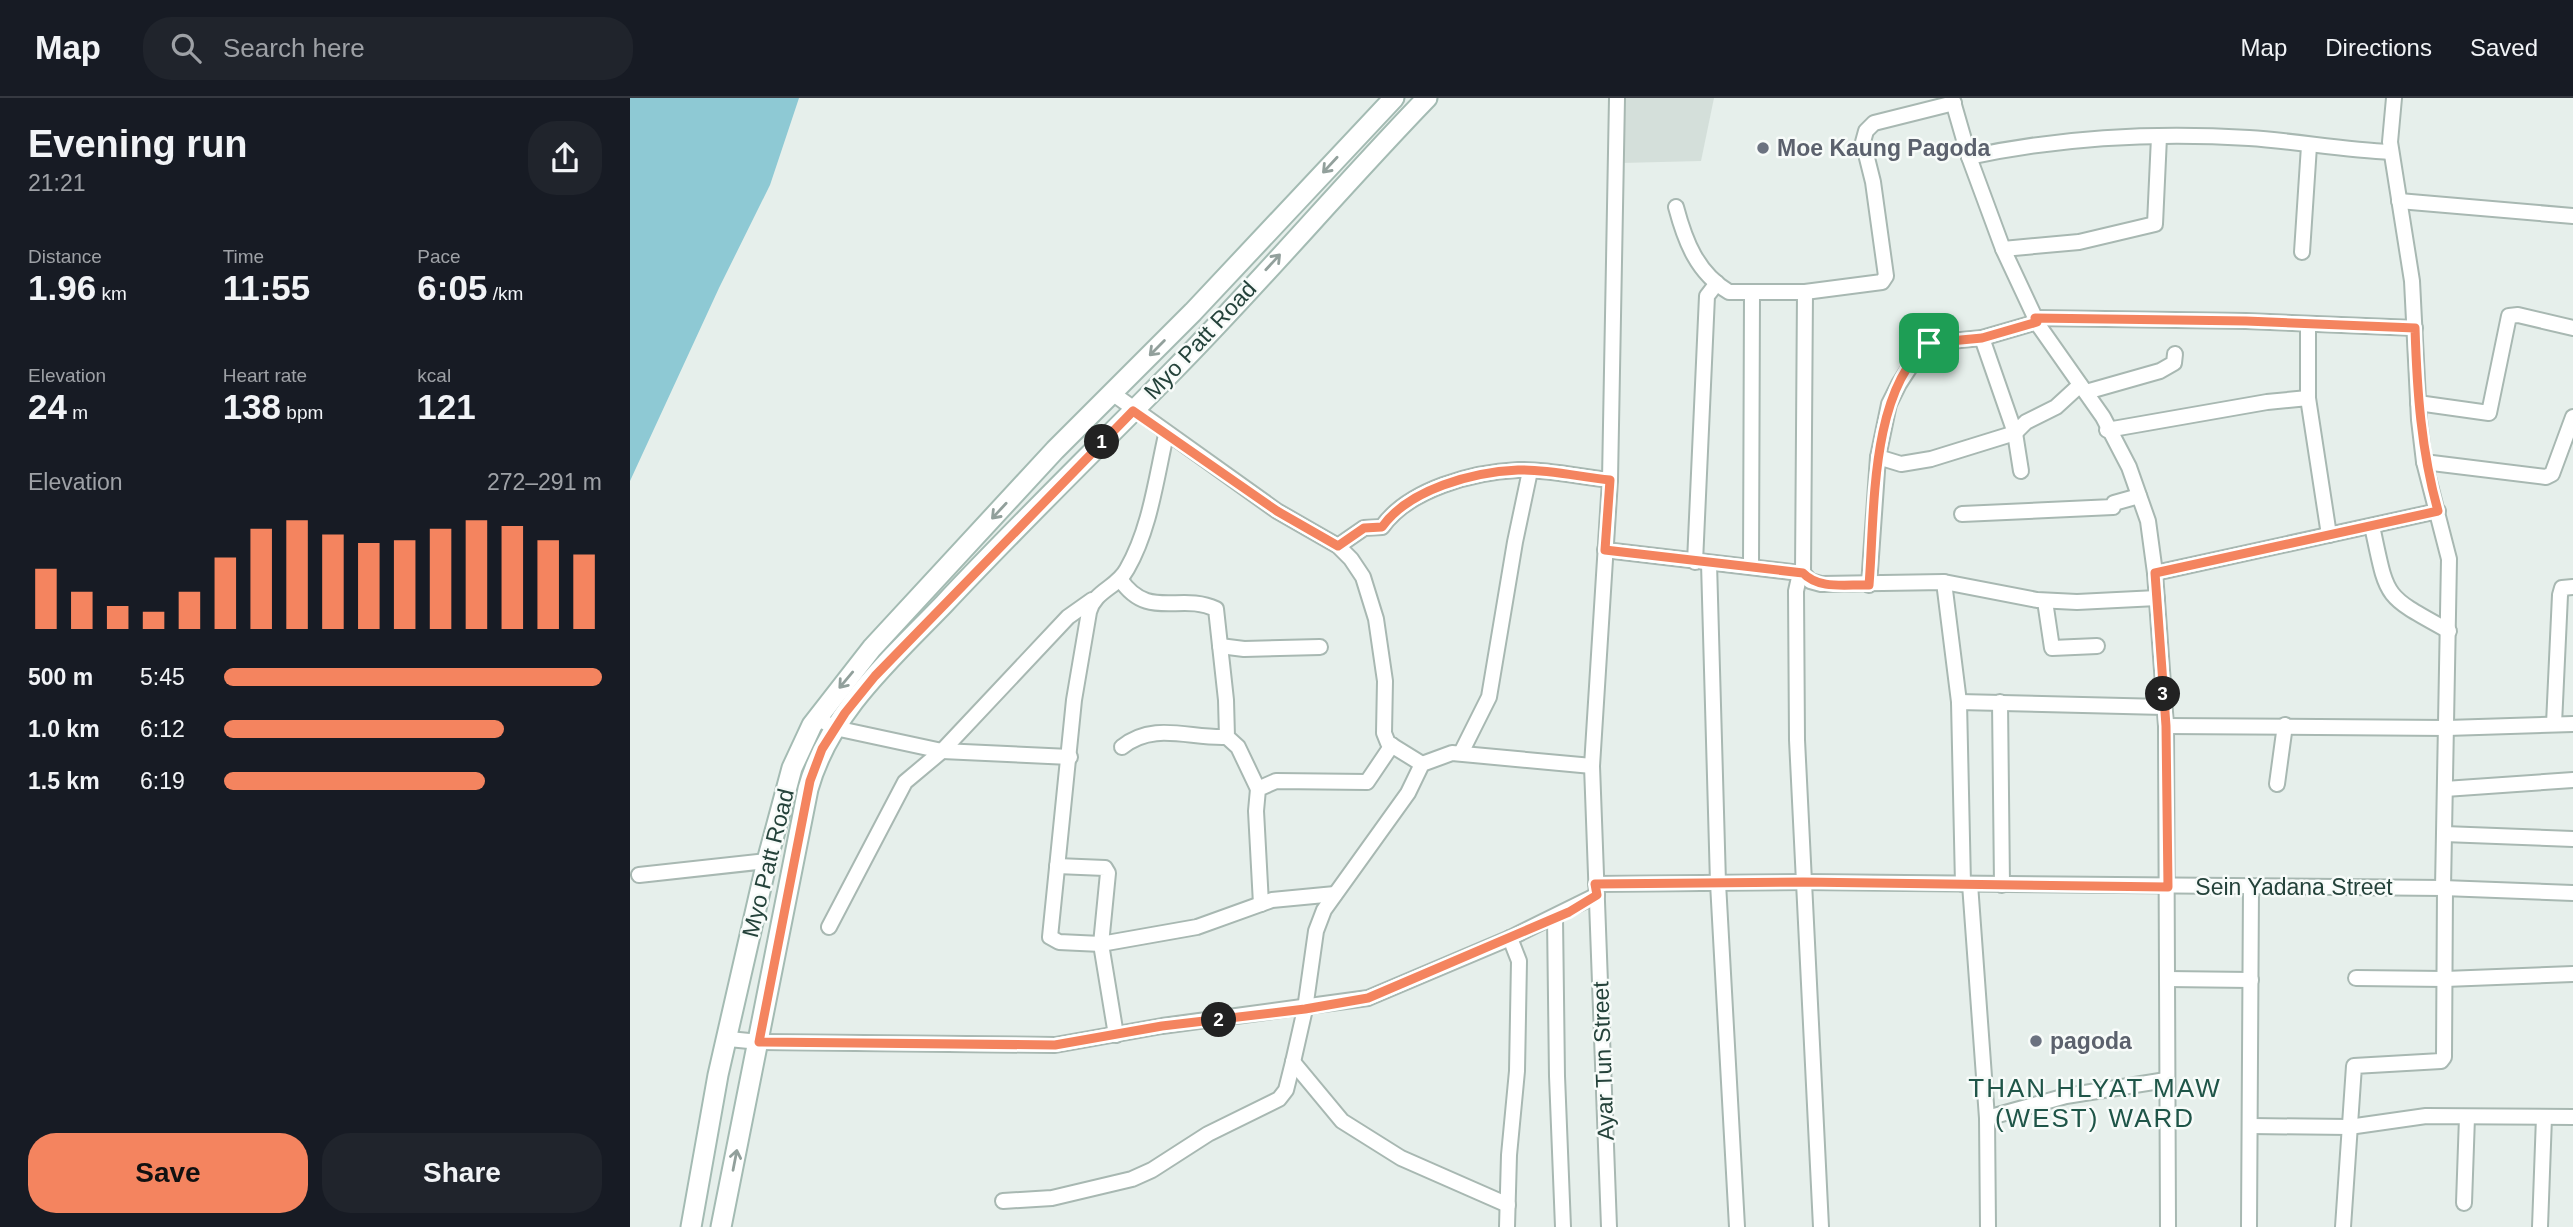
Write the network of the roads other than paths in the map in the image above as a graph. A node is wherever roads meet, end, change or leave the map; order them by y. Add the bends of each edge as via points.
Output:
1 (1394, 98) edge
2 (1427, 98) edge
3 (1618, 98) edge
4 (2394, 98) edge
5 (1953, 101) edge
6 (1364, 129) junction
7 (2159, 136) junction
8 (1381, 146) junction
9 (2309, 146) junction
10 (2391, 152) junction
11 (1969, 158) junction
12 (2399, 201) junction
13 (1676, 207) dead end
14 (2573, 216) edge
15 (2003, 249) junction
16 (2302, 252) dead end
17 (1717, 283) junction
18 (1805, 292) junction
19 (1752, 294) junction
20 (1193, 312) junction
21 (2036, 320) junction
22 (2308, 324) junction
23 (2415, 328) junction
24 (2573, 328) edge
25 (1211, 329) junction
26 (1982, 338) junction
27 (2175, 354) dead end
28 (2083, 388) junction
29 (1112, 393) junction
30 (2308, 398) junction
31 (2418, 403) junction
32 (1133, 411) junction
33 (2573, 417) edge
34 (2107, 430) junction
35 (2015, 433) junction
36 (1166, 435) junction
37 (1878, 457) junction
38 (2424, 462) junction
39 (1530, 471) junction
40 (2021, 471) dead end
41 (1610, 480) junction
42 (2139, 496) junction
43 (2438, 511) junction
44 (1962, 514) dead end
45 (2372, 526) junction
46 (2329, 535) junction
47 (1338, 546) junction
48 (1605, 550) junction
49 (1702, 563) junction
50 (1751, 567) junction
51 (1802, 573) junction
52 (2155, 573) junction
53 (1120, 579) junction
54 (1944, 582) junction
55 (1869, 585) junction
56 (2573, 587) edge
57 (2157, 598) junction
58 (1092, 600) junction
59 (2045, 601) junction
60 (2449, 631) junction
61 (1220, 646) junction
62 (2097, 646) dead end
63 (1320, 647) dead end
64 (872, 648) junction
65 (889, 662) junction
66 (1959, 702) junction
67 (2000, 702) junction
68 (2164, 707) junction
69 (817, 718) junction
70 (2554, 724) junction
71 (2573, 724) edge
72 (2285, 725) junction
73 (2166, 726) junction
74 (835, 727) junction
75 (2447, 729) junction
76 (1227, 737) junction
77 (1392, 745) junction
78 (1122, 747) dead end
79 (942, 751) junction
80 (1461, 753) junction
81 (1070, 757) junction
82 (1422, 764) junction
83 (1592, 766) junction
84 (2573, 780) edge
85 (2277, 784) dead end
86 (1258, 789) junction
87 (2445, 789) junction
88 (2444, 834) junction
89 (2573, 839) edge
90 (767, 861) junction
91 (1057, 866) junction
92 (639, 875) dead end
93 (1803, 882) junction
94 (1718, 883) junction
95 (1966, 884) junction
96 (2003, 885) junction
97 (2168, 887) junction
98 (2251, 887) junction
99 (2444, 888) junction
100 (1596, 890) junction
101 (2573, 893) edge
102 (1335, 894) junction
103 (1261, 904) junction
104 (1555, 918) junction
105 (829, 927) dead end
106 (751, 929) junction
107 (779, 931) junction
108 (1510, 938) junction
109 (1101, 944) junction
110 (2573, 974) edge
111 (2356, 978) dead end
112 (2167, 979) junction
113 (2445, 979) junction
114 (2251, 980) junction
115 (1305, 1009) junction
116 (1116, 1035) junction
117 (729, 1039) junction
118 (759, 1042) junction
119 (1293, 1062) junction
120 (2166, 1080) junction
121 (2466, 1116) junction
122 (2544, 1117) junction
123 (2573, 1117) edge
124 (1987, 1118) junction
125 (2251, 1126) junction
126 (2349, 1127) junction
127 (1003, 1201) dead end
128 (2464, 1203) dead end
129 (1508, 1205) junction
130 (691, 1227) edge
131 (721, 1227) edge
132 (1507, 1227) edge
133 (1563, 1227) edge
134 (1609, 1227) edge
135 (1737, 1227) edge
136 (1821, 1227) edge
137 (1988, 1227) edge
138 (2168, 1227) edge
139 (2249, 1227) edge
140 (2343, 1227) edge
141 (2540, 1227) edge

1 - 6 main road, Myo Patt Road
2 - 8 main road, Myo Patt Road
3 - 41 street, Ayar Tun Street
4 - 10 street
5 - 11 street
5 - 18 street via 1874,123 1866,131 1863,142 1885,279
6 - 8 main road
6 -> 20 main road, Myo Patt Road
7 - 9 street via 2250,138
7 - 11 street via 2077,138
7 - 15 street via 2155,225 2080,242
25 -> 8 main road, Myo Patt Road
9 - 10 street
9 - 16 street
10 - 12 street
11 - 15 street
12 - 14 street
12 - 23 street
13 - 17 street via 1683,235 1699,265
15 - 21 street
17 - 19 street via 1729,292
17 - 49 street via 1707,296
18 - 19 street
18 - 51 street
19 - 50 street
20 - 25 main road
20 -> 29 main road, Myo Patt Road
21 - 22 street
21 - 26 street
21 - 28 street
22 - 23 street
22 - 30 street
23 - 31 street
24 - 31 street via 2508,316 2489,412
25 - 32 main road, Myo Patt Road
26 - 35 street
26 - 37 street via 1929,343 1921,350 1889,404
27 - 28 street via 2174,363 2160,371
28 - 34 street
28 - 35 street
29 - 32 street
29 -> 64 main road, Myo Patt Road
30 - 34 street
30 - 46 street
31 - 38 street
32 - 36 street
32 - 65 main road, Myo Patt Road
33 - 38 street via 2552,474 2546,477
34 - 42 street via 2129,467
35 - 37 street via 1931,459 1901,464
35 - 40 street
36 - 47 street via 1277,511
36 - 53 street via 1141,536
37 - 55 street
38 - 43 street
39 - 41 street
39 - 47 street via 1484,474 1430,491 1394,511 1382,527 1364,528
39 - 80 street via 1489,697
41 - 48 street, Ayar Tun Street
42 - 44 street via 2113,507
42 - 52 street via 2148,521
43 - 45 street
43 - 60 street via 2449,559
45 - 46 street
45 - 60 street via 2390,594
46 - 52 street
47 - 77 street via 1363,577 1376,620 1385,681 1384,733
48 - 49 street
48 - 83 street, Ayar Tun Street
49 - 50 street
49 - 94 street
50 - 51 street
51 - 55 street via 1821,584
51 - 93 street via 1796,591 1796,618
52 - 57 street
53 - 58 street
53 - 61 street via 1129,593 1142,601 1216,609
54 - 55 street
54 - 59 street
54 - 66 street
56 - 70 street via 2562,589 2560,595
57 - 59 street
57 - 68 street
58 - 79 street via 1068,617
58 - 81 street via 1074,700
59 - 62 street via 2052,648
60 - 75 street
61 - 63 street
61 - 76 street
64 - 65 main road
64 -> 69 main road, Myo Patt Road
65 - 74 main road, Myo Patt Road
66 - 67 street
66 - 95 street
67 - 68 street
67 - 96 street
68 - 73 street
69 - 74 street
69 - 90 main road, Myo Patt Road via 792,768
70 - 71 street
70 - 75 street
72 - 73 street
72 - 75 street
72 - 85 street
73 - 97 street
74 - 79 street
74 - 107 main road, Myo Patt Road via 808,789
75 - 87 street
76 - 78 street via 1158,731 1134,737
76 - 86 street via 1238,747
77 - 82 street
77 - 86 street via 1367,782 1276,781
79 - 81 street
79 - 105 street via 900,789
80 - 82 street
80 - 83 street
81 - 91 street
82 - 102 street via 1408,793
83 - 100 street, Ayar Tun Street
84 - 87 street
86 - 103 street
87 - 88 street
88 - 89 street
88 - 99 street
90 - 92 street
90 - 106 main road, Myo Patt Road
91 - 109 street via 1050,937 1059,942
91 - 109 street via 1105,868 1108,873
93 - 94 street, Sein Yadana Street
93 - 95 street, Sein Yadana Street
93 - 136 street
94 - 100 street, Sein Yadana Street
94 - 135 street
95 - 96 street, Sein Yadana Street
95 - 124 street
96 - 97 street, Sein Yadana Street
97 - 98 street, Sein Yadana Street
97 - 112 street
98 - 99 street, Sein Yadana Street
98 - 114 street
99 - 101 street, Sein Yadana Street
99 - 113 street
100 - 104 street, Sein Yadana Street
100 - 134 street, Ayar Tun Street
102 - 103 street via 1301,895
102 - 115 street via 1316,932
103 - 109 street via 1196,927
104 - 108 street, Sein Yadana Street
104 - 133 street
106 - 107 main road
106 - 117 main road, Myo Patt Road
107 - 118 main road, Myo Patt Road
108 - 115 street, Sein Yadana Street via 1368,998
108 - 129 street via 1519,961
109 - 116 street
110 - 113 street
111 - 113 street
112 - 114 street
112 - 120 street
113 - 126 street via 2443,1059 2355,1064
114 - 125 street
115 - 116 street, Sein Yadana Street
115 - 119 street
116 - 118 street, Sein Yadana Street via 1055,1045
117 - 118 street, Sein Yadana Street
117 - 130 main road, Myo Patt Road via 718,1075
131 -> 118 main road, Myo Patt Road
119 - 127 street via 1279,1099 1208,1134 1152,1170 1106,1187 1052,1198
119 - 129 street via 1342,1121 1401,1158
120 - 124 street via 2066,1096
120 - 138 street
121 - 122 street
121 - 126 street via 2426,1116
121 - 128 street
122 - 123 street
122 - 141 street
124 - 137 street
125 - 126 street
125 - 139 street
126 - 140 street
129 - 132 street

